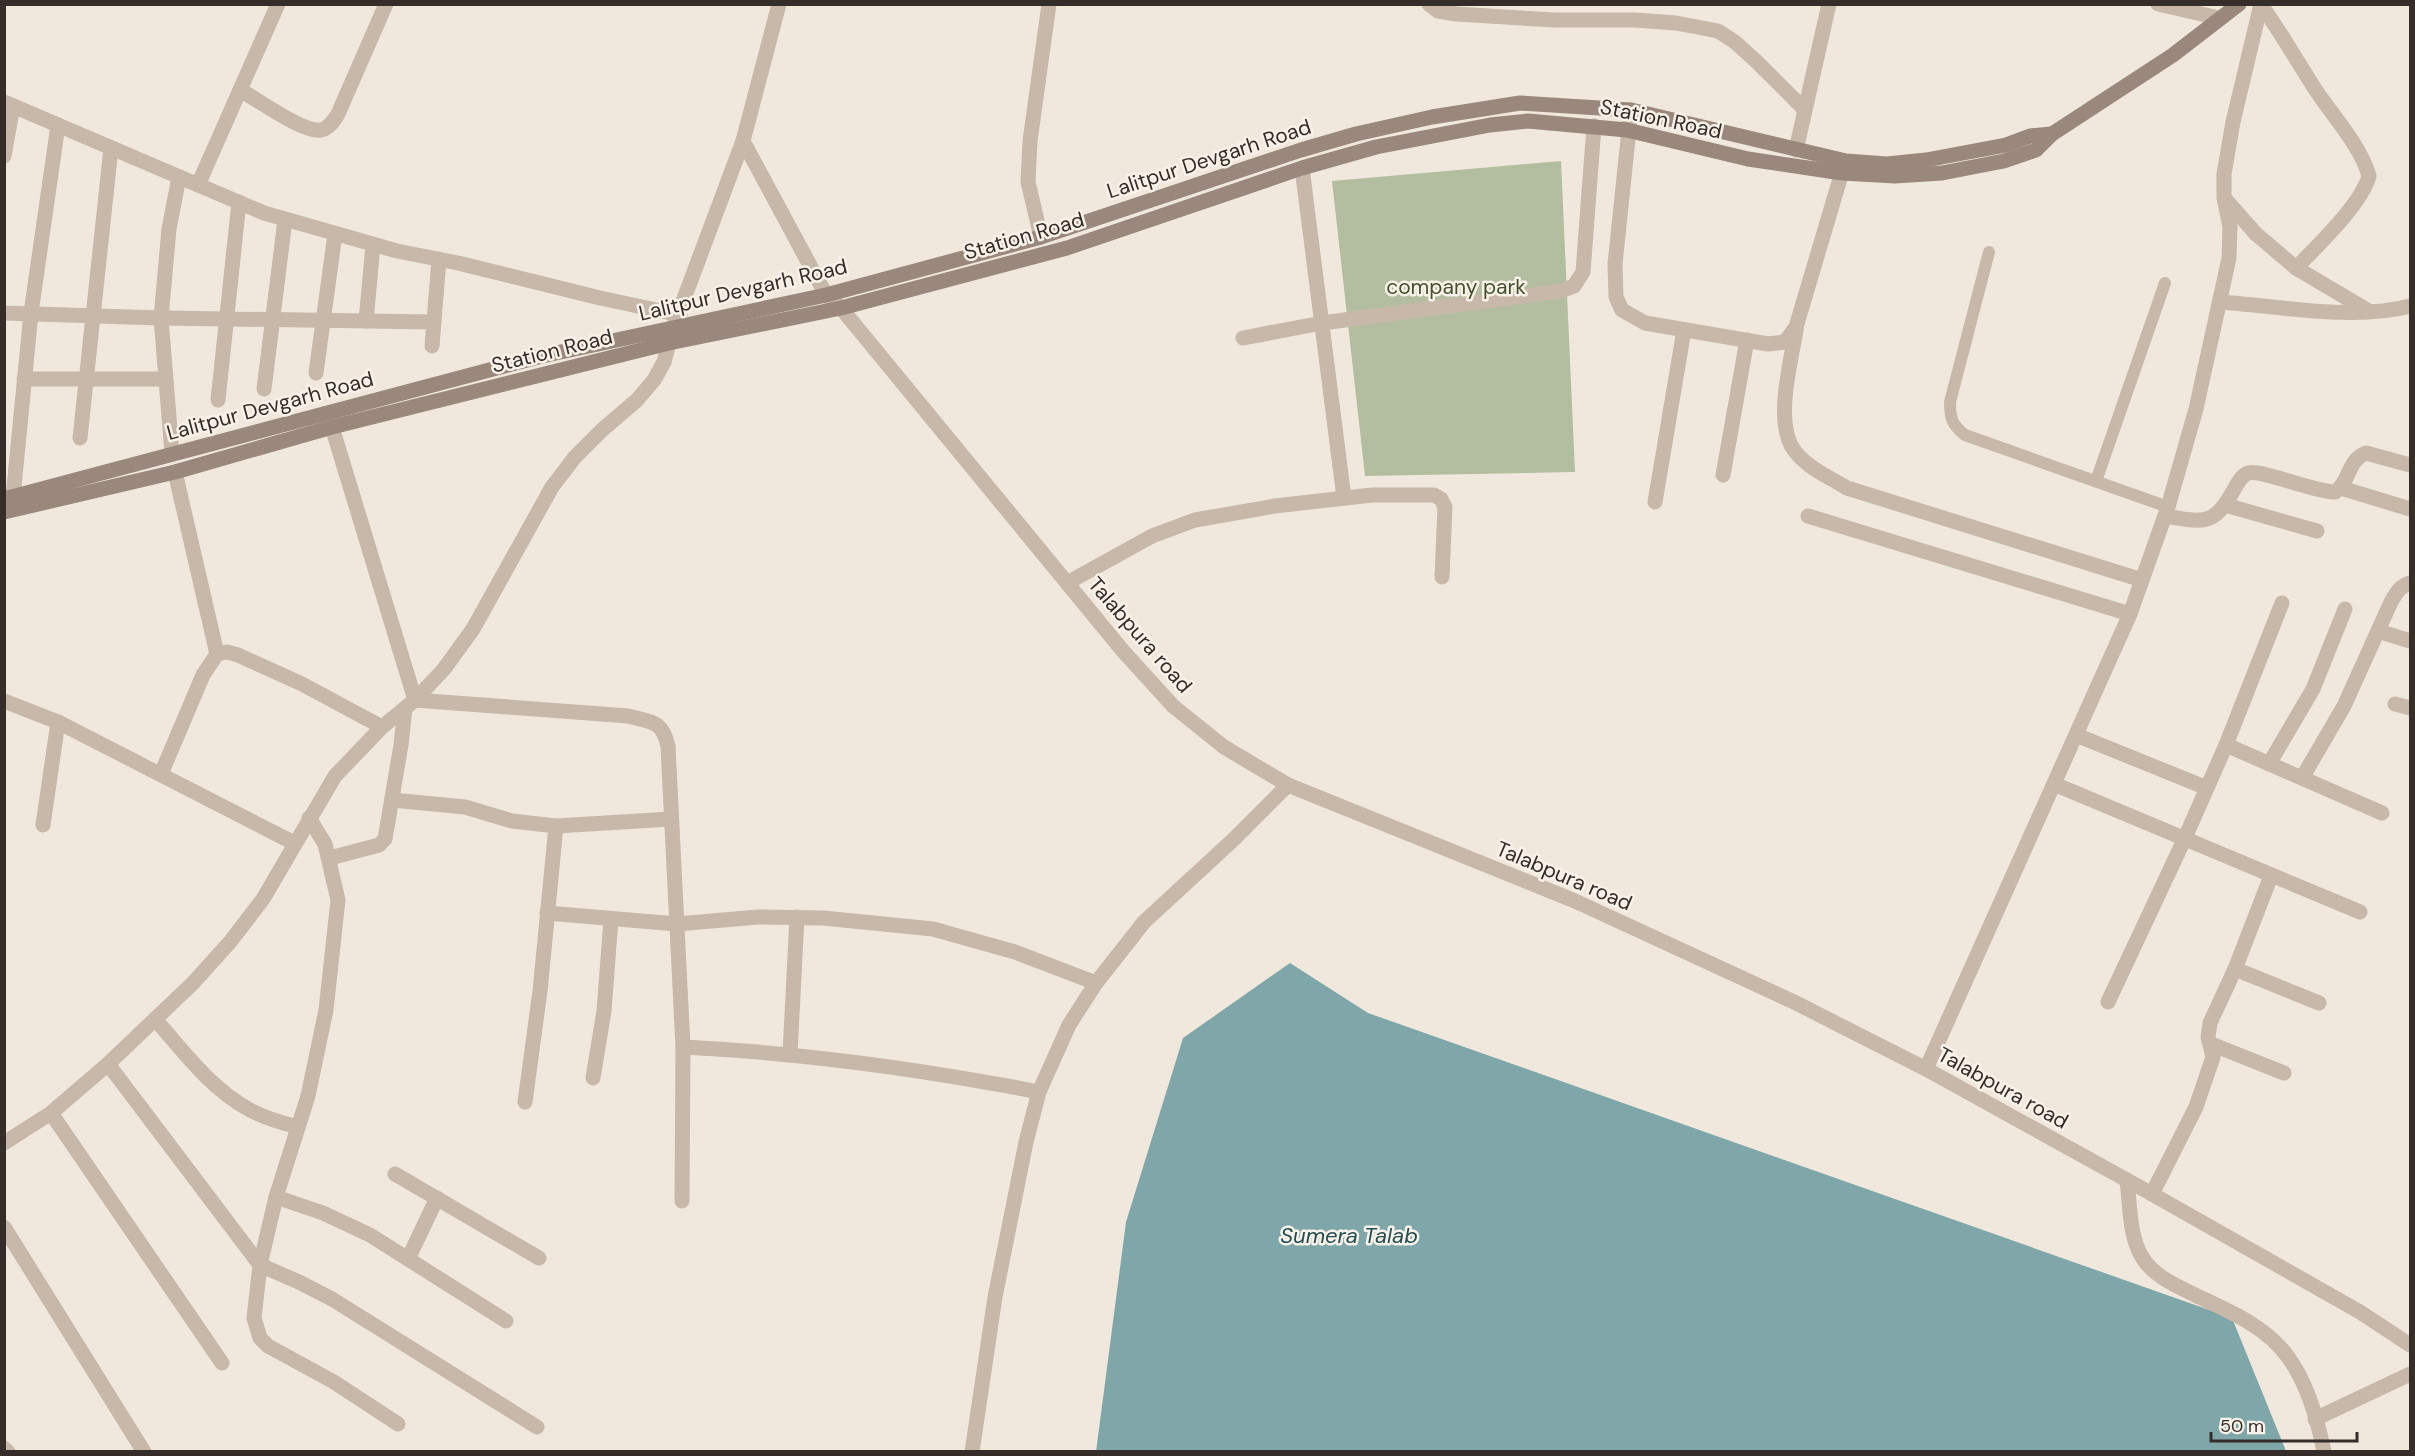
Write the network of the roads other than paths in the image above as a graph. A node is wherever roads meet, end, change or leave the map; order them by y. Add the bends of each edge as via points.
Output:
1 (278, 4) edge
2 (386, 4) edge
3 (779, 4) edge
4 (1049, 4) edge
5 (1429, 4) edge
6 (1829, 4) edge
7 (2158, 4) edge
8 (2239, 4) edge
9 (2261, 5) edge
10 (2219, 18) junction
11 (240, 90) junction
12 (9, 104) edge
13 (1804, 109) junction
14 (1631, 110) junction
15 (58, 125) junction
16 (1594, 126) junction
17 (1627, 130) junction
18 (743, 141) junction
19 (111, 148) junction
20 (1796, 150) junction
21 (4, 156) edge
22 (1844, 167) junction
23 (1302, 168) junction
24 (179, 177) junction
25 (198, 185) junction
26 (2224, 198) junction
27 (239, 202) junction
28 (285, 220) junction
29 (335, 234) junction
30 (1041, 237) junction
31 (373, 245) junction
32 (1989, 252) dead end
33 (439, 259) junction
34 (2296, 268) junction
35 (2165, 283) dead end
36 (826, 295) junction
37 (2220, 302) junction
38 (841, 308) junction
39 (2369, 310) junction
40 (2408, 310) edge
41 (4, 313) edge
42 (31, 314) junction
43 (94, 316) junction
44 (161, 318) junction
45 (227, 319) junction
46 (272, 320) junction
47 (323, 321) junction
48 (366, 321) junction
49 (434, 322) junction
50 (1322, 323) junction
51 (1796, 327) junction
52 (674, 329) junction
53 (1684, 330) junction
54 (1243, 338) dead end
55 (1747, 340) junction
56 (432, 346) dead end
57 (316, 373) dead end
58 (24, 379) junction
59 (87, 379) junction
60 (165, 379) junction
61 (264, 389) dead end
62 (218, 400) dead end
63 (332, 427) junction
64 (80, 438) dead end
65 (172, 454) junction
66 (2410, 465) edge
67 (175, 472) junction
68 (1723, 475) dead end
69 (2096, 481) junction
70 (2341, 488) junction
71 (9, 498) edge
72 (1344, 498) junction
73 (1655, 502) dead end
74 (2225, 505) junction
75 (2410, 509) edge
76 (2166, 511) junction
77 (4, 512) edge
78 (1808, 516) dead end
79 (2317, 531) dead end
80 (1442, 577) dead end
81 (2142, 580) junction
82 (1067, 583) junction
83 (2410, 583) edge
84 (2282, 603) dead end
85 (2345, 609) dead end
86 (2130, 614) junction
87 (2379, 632) junction
88 (2410, 641) edge
89 (217, 654) junction
90 (4, 701) edge
91 (410, 704) junction
92 (2395, 704) dead end
93 (2410, 708) edge
94 (58, 722) junction
95 (382, 727) junction
96 (2076, 735) junction
97 (2226, 745) junction
98 (2269, 764) junction
99 (161, 774) junction
100 (2302, 778) junction
101 (2054, 784) junction
102 (1288, 785) junction
103 (2207, 788) junction
104 (392, 800) junction
105 (2382, 813) dead end
106 (309, 818) junction
107 (671, 819) junction
108 (43, 825) dead end
109 (556, 826) junction
110 (2184, 840) junction
111 (294, 843) junction
112 (330, 858) junction
113 (2271, 876) junction
114 (2360, 912) dead end
115 (547, 913) junction
116 (797, 917) junction
117 (611, 918) junction
118 (677, 924) junction
119 (2235, 969) junction
120 (1096, 983) junction
121 (2108, 1002) dead end
122 (2319, 1004) dead end
123 (155, 1019) junction
124 (2211, 1044) junction
125 (683, 1047) junction
126 (790, 1054) junction
127 (108, 1064) junction
128 (1926, 1069) junction
129 (2284, 1073) dead end
130 (593, 1078) dead end
131 (1039, 1092) junction
132 (525, 1102) dead end
133 (51, 1113) junction
134 (298, 1127) junction
135 (4, 1143) edge
136 (395, 1174) dead end
137 (2127, 1180) junction
138 (2152, 1194) junction
139 (276, 1197) junction
140 (437, 1198) junction
141 (682, 1201) dead end
142 (4, 1227) edge
143 (539, 1258) dead end
144 (408, 1259) junction
145 (260, 1265) junction
146 (506, 1321) dead end
147 (2410, 1346) edge
148 (222, 1363) dead end
149 (2410, 1374) edge
150 (2315, 1419) junction
151 (399, 1424) dead end
152 (537, 1427) dead end
153 (4, 1448) edge
154 (8, 1452) edge
155 (144, 1452) edge
156 (972, 1452) edge
157 (2324, 1452) edge

1 - 11 street
2 - 11 street via 338,114 328,127 307,128
3 - 18 street
4 - 30 street via 1028,182
5 - 13 street via 1438,11 1455,14 1635,20 1718,31 1743,49
6 - 13 street
7 - 10 street
8 - 10 main road
9 - 26 street via 2233,122
9 - 34 street via 2362,159 2369,176 2362,193
10 - 22 main road, Lalitpur Devgarh Road via 2173,55 2052,134 1926,160
11 - 25 street
12 - 15 street
12 - 21 street
13 - 20 street
14 - 17 street
14 - 20 main road, Lalitpur Devgarh Road
14 - 30 main road, Lalitpur Devgarh Road via 1520,103 1432,117 1301,150
15 - 19 street
15 - 42 street
16 - 17 main road, Station Road
16 - 23 main road, Station Road via 1528,121 1490,125 1376,147
16 - 50 street via 1583,272 1574,286 1561,291
17 - 22 main road, Station Road via 1748,159
17 - 53 street via 1615,264 1616,297 1622,310 1645,323
18 - 36 street
18 - 52 street
19 - 24 street
19 - 43 street
20 - 22 main road, Lalitpur Devgarh Road
22 - 51 street
23 - 38 main road, Station Road via 1067,248
23 - 50 street
24 - 25 street
24 - 44 street via 169,229
25 - 27 street
26 - 34 street via 2256,234
26 - 37 street via 2230,227
27 - 28 street
27 - 45 street
28 - 29 street
28 - 46 street
29 - 31 street
29 - 47 street
30 - 36 main road, Lalitpur Devgarh Road
31 - 33 street
31 - 48 street
32 - 69 lane via 1950,402 1954,426 1965,435
33 - 49 street
33 - 52 street via 600,298
34 - 39 street
35 - 69 lane
36 - 38 street, Talabpura road
36 - 52 main road, Lalitpur Devgarh Road
37 - 39 street via 2330,311
37 - 76 street via 2196,409
38 - 52 main road, Station Road
38 - 82 street, Talabpura road
39 - 40 street
41 - 42 street
42 - 43 street
42 - 58 street
43 - 44 street
43 - 59 street
44 - 45 street
44 - 60 street
45 - 46 street
45 - 62 street
46 - 47 street
46 - 61 street
47 - 48 street
47 - 57 street
48 - 49 street
49 - 56 street
50 - 54 street
50 - 72 street
51 - 55 street via 1785,342
51 - 81 street via 1784,407 1786,430 1793,449 1813,468 1847,488
52 - 63 main road, Station Road
52 - 65 main road, Lalitpur Devgarh Road via 542,356
52 - 91 street via 654,380 638,400 575,457 552,487 473,629 444,669
53 - 55 street
53 - 73 street
55 - 68 street
58 - 59 street
58 - 71 street
59 - 60 street
59 - 64 street
60 - 65 street
63 - 67 main road, Station Road
63 - 91 street
65 - 71 main road, Lalitpur Devgarh Road
66 - 70 street via 2366,453 2354,461
67 - 77 main road, Station Road
67 - 89 street
69 - 76 lane
70 - 74 street via 2329,492 2248,473 2242,476
70 - 75 street
72 - 80 street via 1424,494 1441,499 1446,519
72 - 82 street via 1195,520 1152,536
74 - 76 street via 2204,521
74 - 79 street
76 - 81 street
78 - 86 street
81 - 86 street
82 - 102 street, Talabpura road via 1173,706 1224,747
83 - 87 street via 2397,591
84 - 97 street
85 - 98 street via 2313,689
86 - 96 street
87 - 88 street
87 - 100 street via 2344,706
89 - 95 street via 238,655
89 - 99 street via 203,675
90 - 94 street
91 - 95 street
91 - 104 street
91 - 107 street via 628,716 657,723 668,746
92 - 93 street
94 - 99 street
94 - 108 street
95 - 106 street via 335,776
96 - 101 street
96 - 103 street
97 - 98 street
97 - 103 street
98 - 100 street
99 - 111 street
100 - 105 street
101 - 110 street
101 - 128 street
102 - 120 street via 1144,922
102 - 128 street, Talabpura road via 1575,901 1794,1002
103 - 110 street
104 - 109 street via 465,807 512,821
104 - 112 street via 385,838 379,845
106 - 111 street
106 - 112 street
107 - 109 street
107 - 118 street
109 - 115 street
110 - 113 street
110 - 121 street
111 - 123 street via 263,899 230,942
112 - 134 street via 338,900 326,1010
113 - 114 street
113 - 119 street
115 - 117 street
115 - 132 street
116 - 118 street
116 - 120 street via 933,929 1015,952
116 - 126 street
117 - 118 street
117 - 130 street via 604,1011
118 - 125 street
119 - 122 street
119 - 124 street via 2210,1023
120 - 131 street via 1069,1025
123 - 127 street
123 - 134 street via 223,1092 271,1120
124 - 129 street
124 - 138 street via 2212,1063 2196,1107
125 - 126 street
125 - 141 street
126 - 131 street via 950,1074
127 - 133 street
127 - 145 street
128 - 137 street, Talabpura road
131 - 156 street via 995,1297
133 - 135 street
133 - 148 street
134 - 139 street
136 - 140 street
137 - 138 street, Talabpura road
137 - 150 street via 2135,1242 2151,1269 2272,1339 2289,1357
138 - 147 street, Talabpura road via 2360,1312
139 - 144 street via 347,1223
139 - 145 street
140 - 143 street
140 - 144 street
142 - 155 street
144 - 146 street
145 - 151 street via 254,1318 260,1338
145 - 152 street via 332,1299
149 - 150 street
150 - 157 street
153 - 154 street

